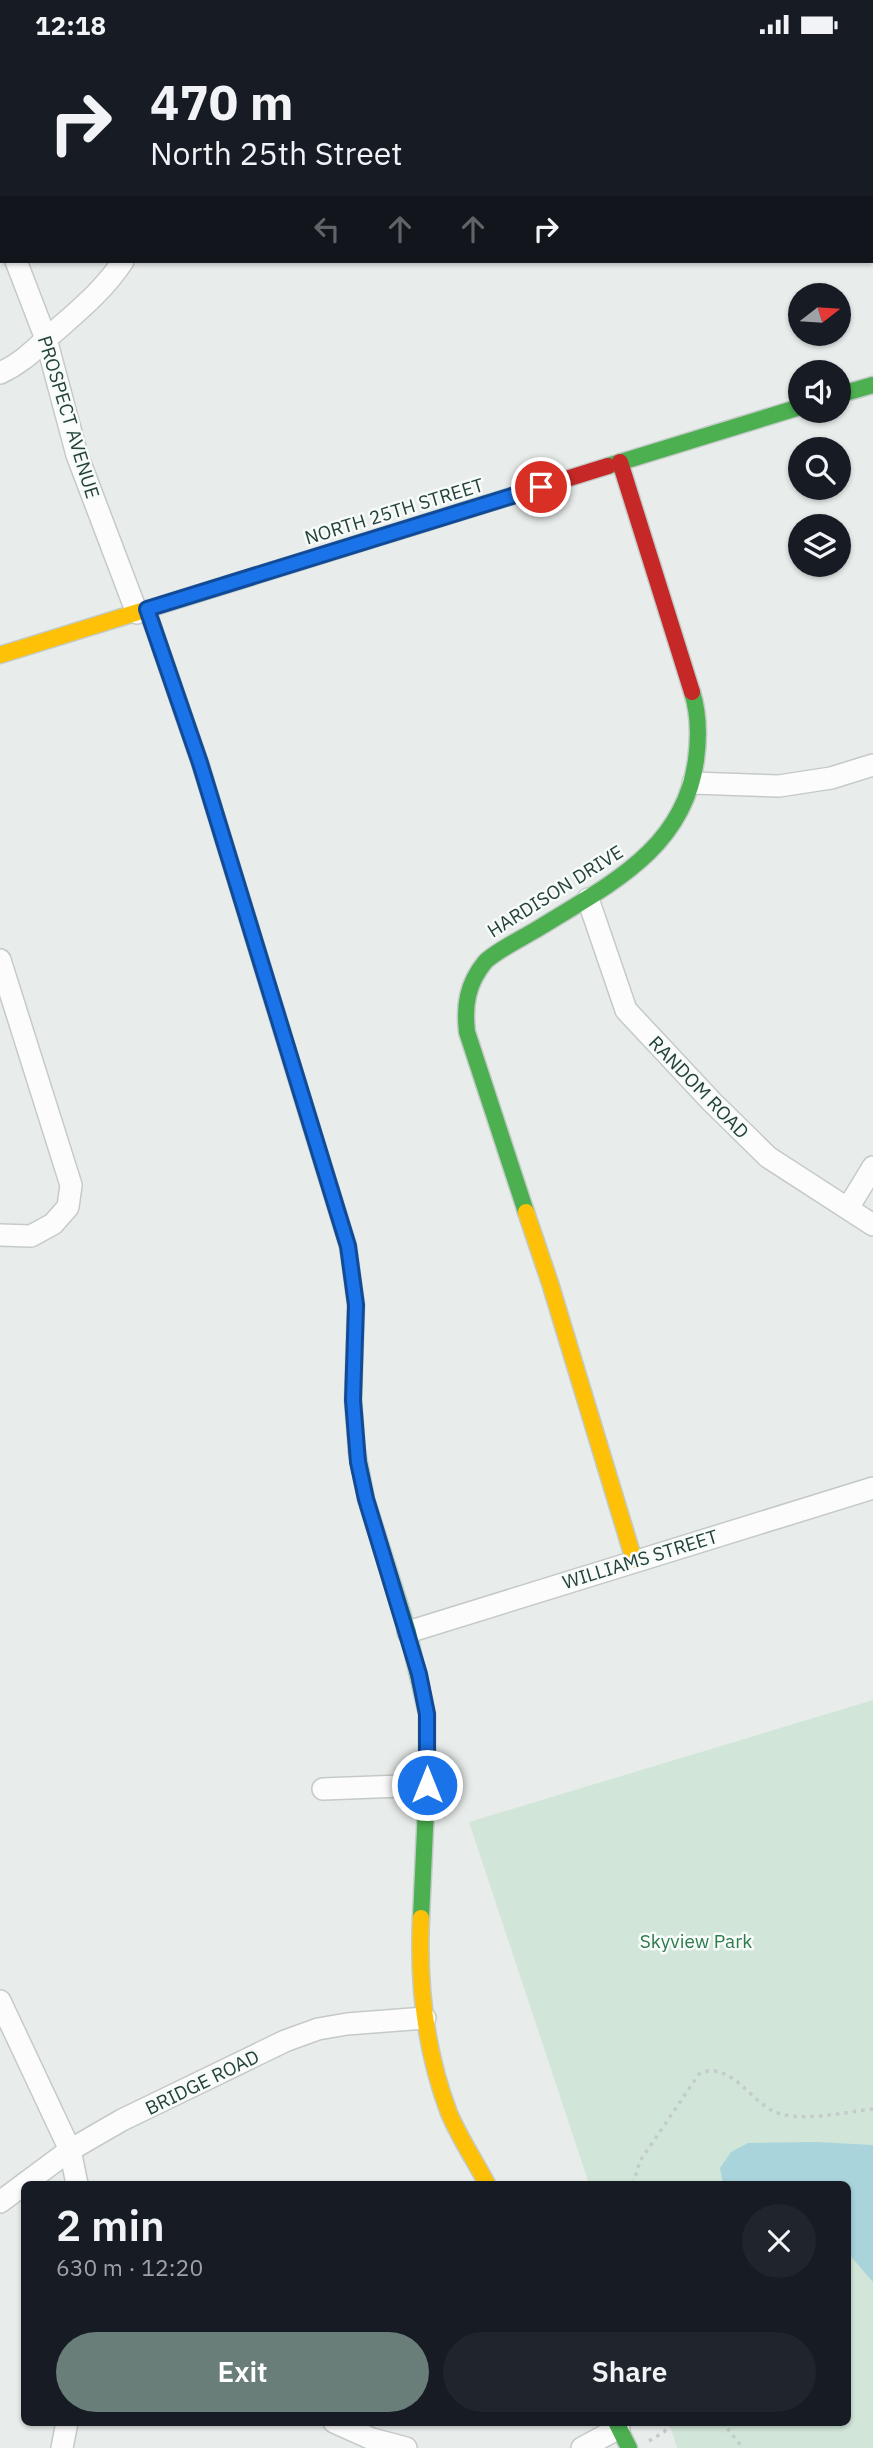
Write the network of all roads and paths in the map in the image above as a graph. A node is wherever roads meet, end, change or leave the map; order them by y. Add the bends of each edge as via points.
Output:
1 (17, 263) edge
2 (122, 263) edge
3 (46, 339) junction
4 (0, 373) edge
5 (873, 385) edge
6 (851, 391) edge
7 (788, 411) edge
8 (620, 462) junction
9 (142, 611) junction
10 (0, 655) edge
11 (873, 765) edge
12 (693, 783) junction
13 (588, 899) junction
14 (0, 960) edge
15 (873, 1167) edge
16 (848, 1208) junction
17 (873, 1224) edge
18 (0, 1235) edge
19 (873, 1488) edge
20 (634, 1560) junction
21 (408, 1632) junction
22 (427, 1785) junction
23 (323, 1790) dead end
24 (0, 2001) edge
25 (425, 2018) junction
26 (873, 2109) edge
27 (70, 2150) junction
28 (28, 2181) edge
29 (76, 2181) edge
30 (484, 2181) edge
31 (635, 2181) edge
32 (21, 2186) edge
33 (0, 2202) edge
34 (66, 2426) edge
35 (343, 2426) edge
36 (615, 2426) edge
37 (618, 2426) edge
38 (670, 2426) edge
39 (725, 2426) edge
40 (647, 2443) dead end
41 (62, 2448) edge
42 (406, 2448) edge
43 (582, 2448) edge
44 (629, 2448) edge
45 (743, 2448) edge

1 - 3 street, PROSPECT AVENUE
2 - 3 street via 109,282
3 - 4 street via 19,364
3 - 9 street, PROSPECT AVENUE via 77,455
5 - 6 street
7 - 8 street, NORTH 25TH STREET
8 - 9 street, NORTH 25TH STREET
8 - 12 street, HARDISON DRIVE via 694,697 699,739
9 - 10 street, NORTH 25TH STREET
9 - 21 street, PROSPECT AVENUE via 200,763 348,1246 356,1305 353,1400 358,1462
11 - 12 street via 831,778 779,786
12 - 13 street, HARDISON DRIVE via 677,819 648,856
13 - 16 street, RANDOM ROAD via 626,1010 768,1157
13 - 20 street, HARDISON DRIVE via 485,961 464,1009 486,1095 550,1283
14 - 18 street via 71,1185 68,1207 53,1224 31,1236
15 - 16 street
16 - 17 street, RANDOM ROAD
19 - 20 street, WILLIAMS STREET
20 - 21 street, WILLIAMS STREET
21 - 22 street, PROSPECT AVENUE via 427,1714
22 - 23 street
22 - 25 street, PROSPECT AVENUE via 420,1948
24 - 27 street
25 - 27 street, BRIDGE ROAD via 346,2024 285,2041
25 - 30 street, PROSPECT AVENUE via 433,2064 450,2115
26 - 31 path via 781,2115 730,2077 717,2069 708,2070 699,2074 640,2161
27 - 28 street, BRIDGE ROAD
27 - 29 street
32 - 33 street, BRIDGE ROAD
34 - 41 street
35 - 42 street
36 - 43 street
37 - 44 street
38 - 40 path
39 - 45 path

